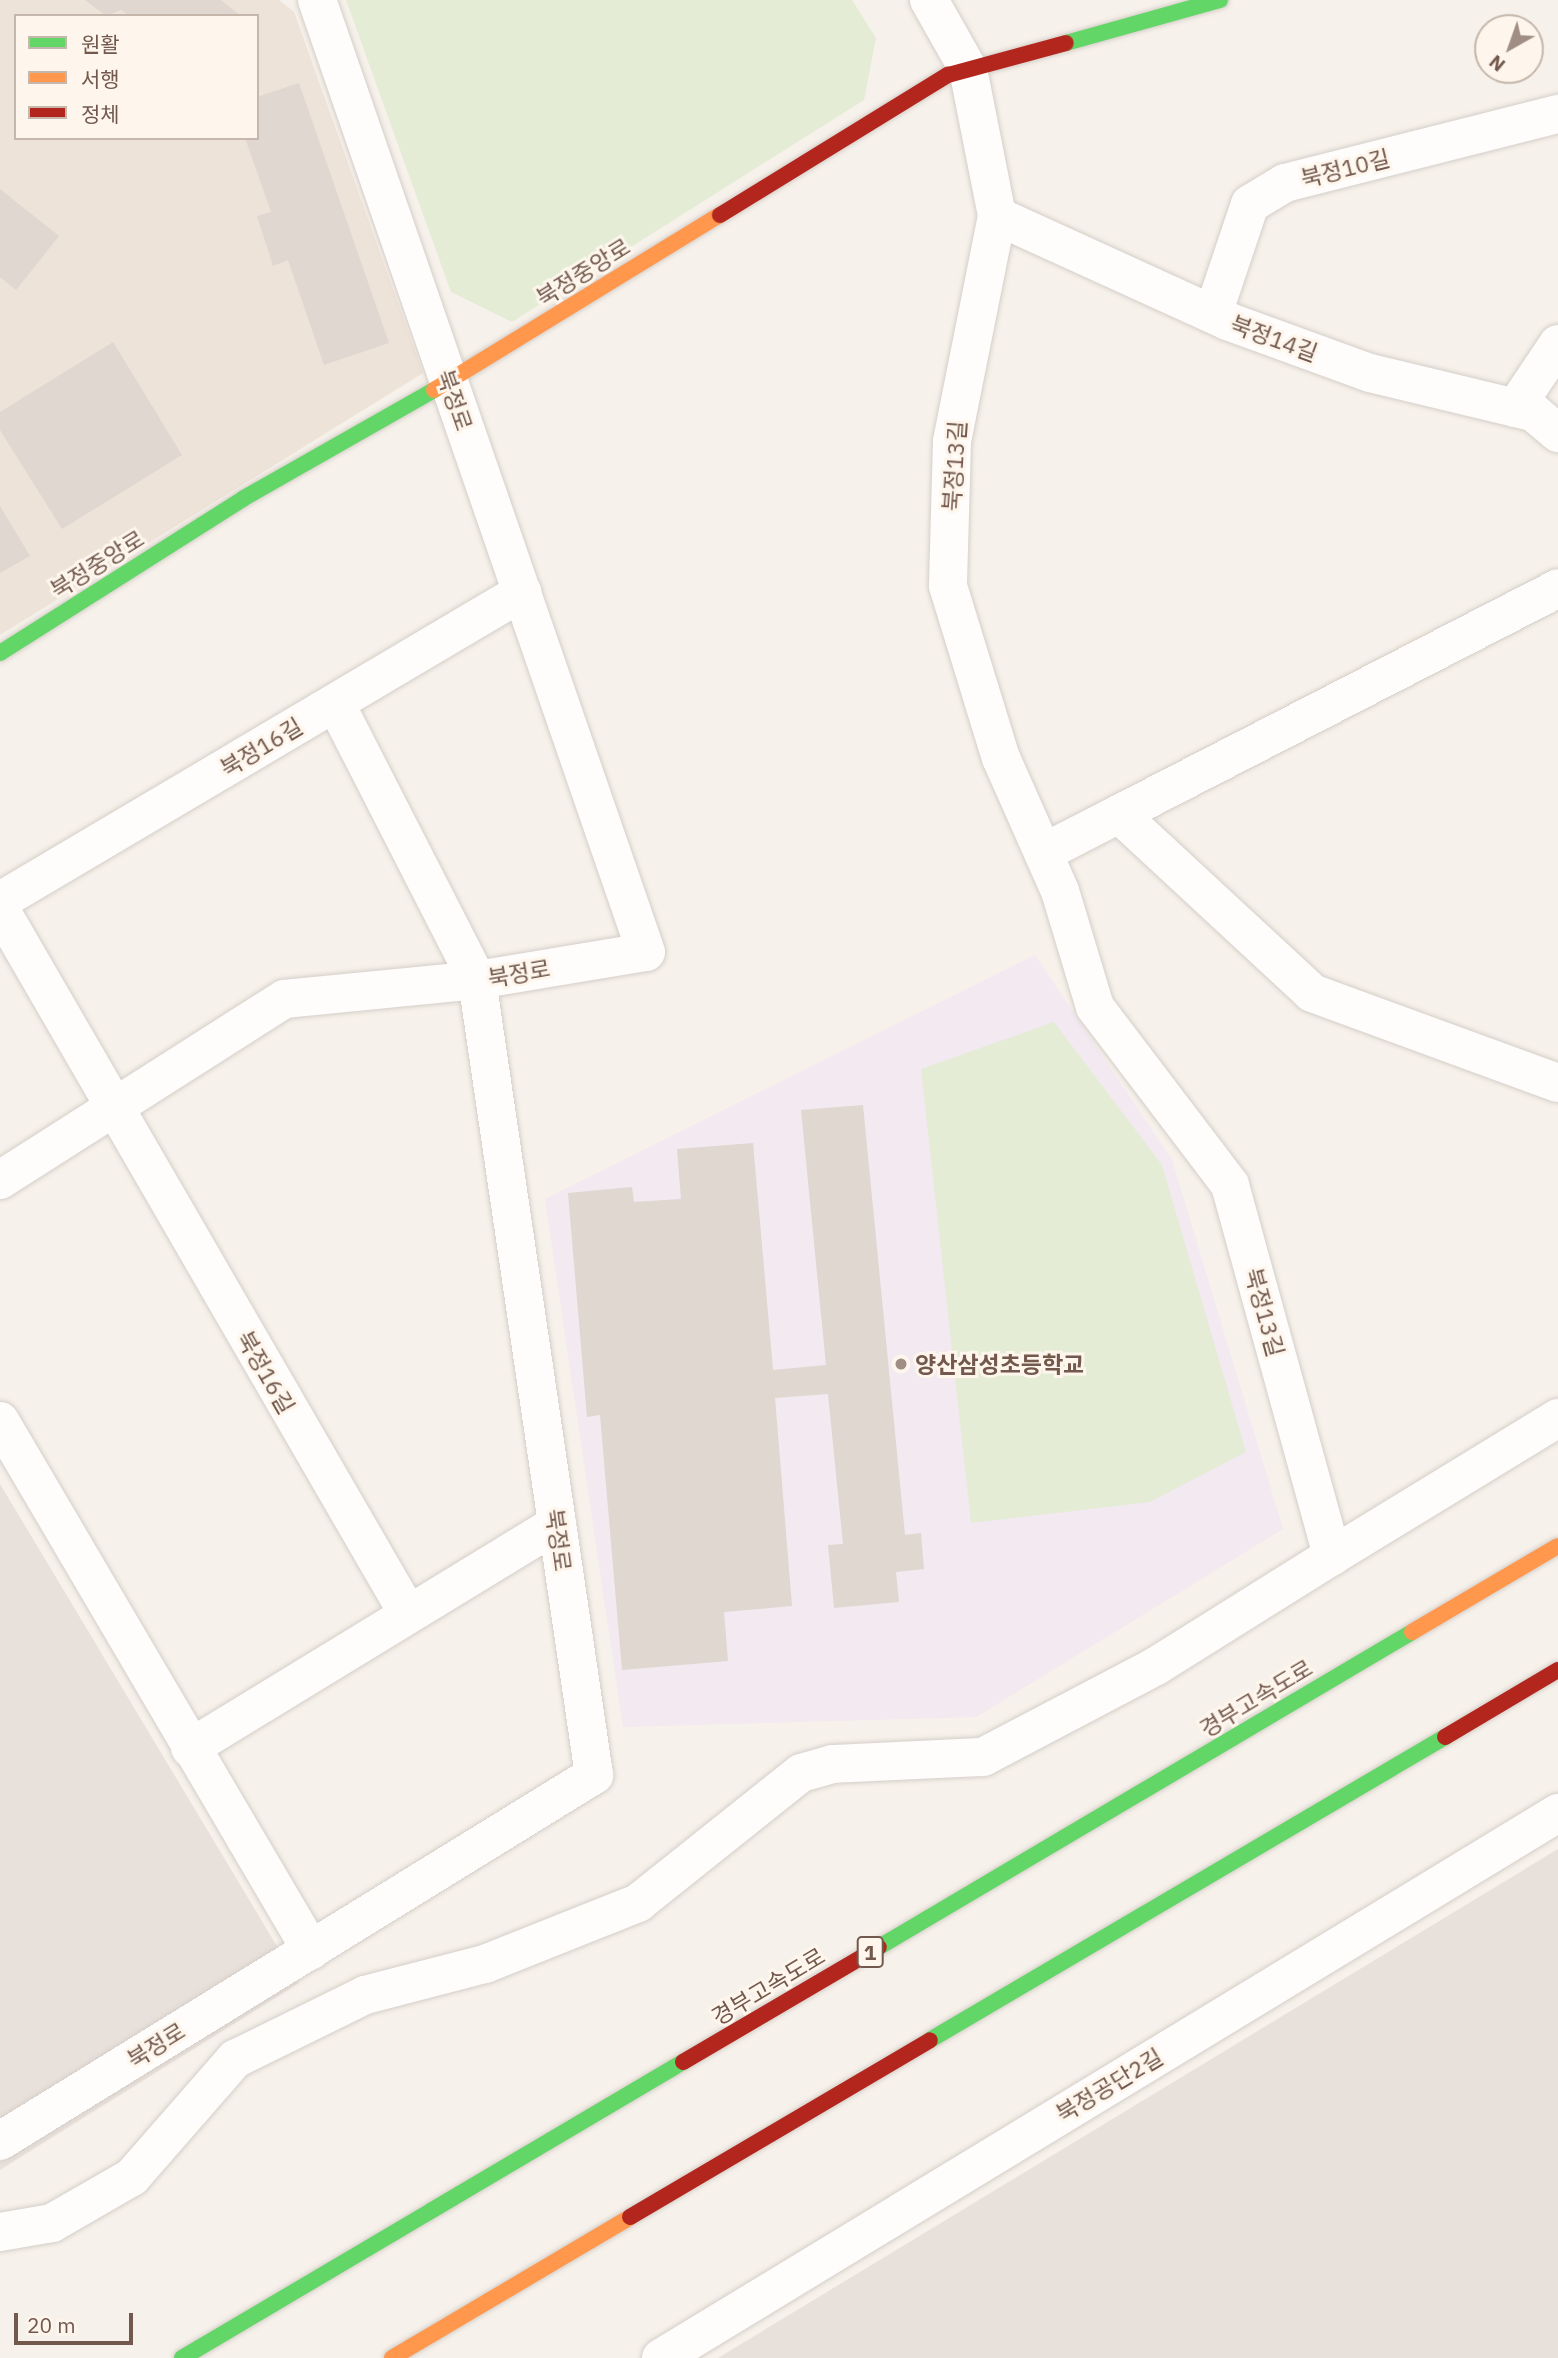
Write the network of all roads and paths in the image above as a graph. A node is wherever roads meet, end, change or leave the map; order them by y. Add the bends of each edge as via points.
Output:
1 (317, 0) edge
2 (929, 0) edge
3 (1220, 0) edge
4 (968, 69) junction
5 (1558, 114) edge
6 (997, 216) junction
7 (1213, 314) junction
8 (1558, 344) edge
9 (449, 381) junction
10 (1515, 408) junction
11 (1558, 433) edge
12 (1558, 588) edge
13 (522, 592) junction
14 (0, 653) edge
15 (335, 703) junction
16 (1119, 814) junction
17 (1043, 853) junction
18 (0, 901) edge
19 (0, 909) edge
20 (477, 980) junction
21 (1558, 1083) edge
22 (111, 1109) junction
23 (0, 1180) edge
24 (1558, 1418) edge
25 (0, 1421) edge
26 (557, 1524) junction
27 (1558, 1546) edge
28 (1332, 1556) junction
29 (407, 1612) junction
30 (1558, 1670) edge
31 (190, 1748) junction
32 (1558, 1813) edge
33 (311, 1950) junction
34 (0, 2141) edge
35 (0, 2232) edge
36 (182, 2358) edge
37 (392, 2358) edge
38 (660, 2358) edge

1 - 9 street, 북정로
2 - 4 street, 북정13길
3 - 4 main road, 북정중앙로
4 - 6 street, 북정13길
4 - 9 main road, 북정중앙로 via 948,75
5 - 7 street, 북정10길 via 1285,183 1250,204
6 - 7 street, 북정14길
6 - 17 street, 북정13길 via 951,441 948,586 1001,758
7 - 10 street, 북정14길 via 1370,373
8 - 10 street
9 - 13 street, 북정로
9 - 14 main road, 북정중앙로 via 244,498
10 - 11 street, 북정14길 via 1533,412
12 - 16 street
13 - 15 street, 북정16길
13 - 20 street, 북정로 via 646,952
15 - 18 street, 북정16길
15 - 20 street
16 - 17 street
16 - 21 street via 1311,993
17 - 28 street, 북정13길 via 1095,1007 1230,1185
19 - 22 street, 북정16길
20 - 22 street via 284,999
20 - 26 street, 북정로
22 - 23 street
22 - 29 street, 북정16길
24 - 28 street
25 - 31 street
26 - 29 street
26 - 33 street, 북정로 via 594,1775
27 - 36 main road, 경부고속도로 / 1
28 - 35 street via 1156,1665 983,1758 833,1765 801,1773 639,1903 485,1964 365,1995 235,2059 132,2178 52,2223
29 - 31 street
30 - 37 main road
31 - 33 street
32 - 38 street, 북정공단2길
33 - 34 street, 북정로

